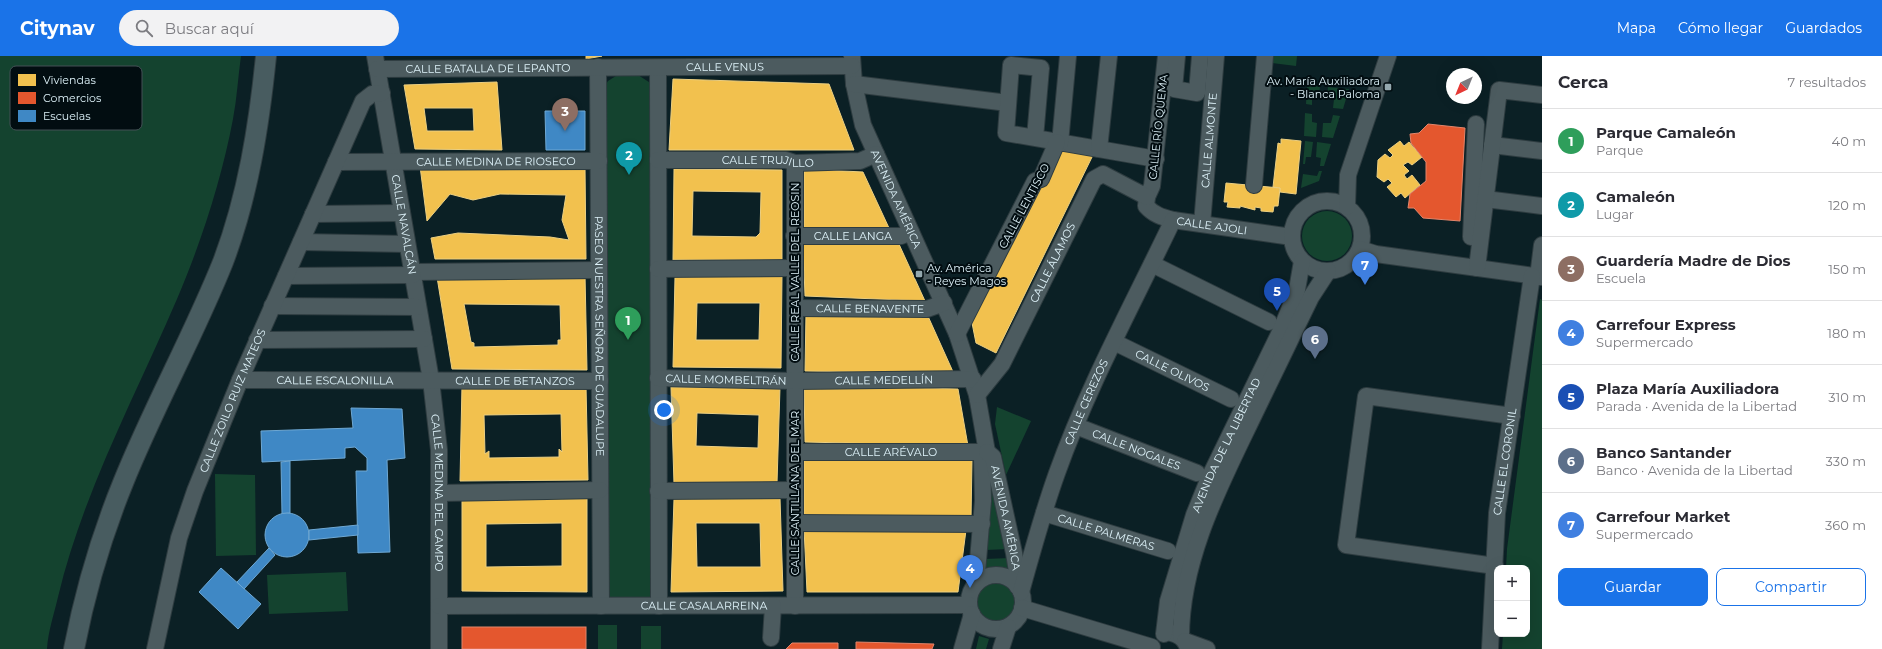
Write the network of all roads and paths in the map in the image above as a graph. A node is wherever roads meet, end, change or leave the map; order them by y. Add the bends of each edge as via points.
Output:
1 (266, 56) edge
2 (1068, 56) edge
3 (1109, 56) edge
4 (1166, 56) edge
5 (1176, 56) edge
6 (1200, 56) edge
7 (1216, 56) edge
8 (1265, 56) edge
9 (1384, 57) edge
10 (632, 61) edge
11 (852, 61) edge
12 (376, 62) edge
13 (598, 67) junction
14 (658, 68) junction
15 (854, 84) junction
16 (382, 93) junction
17 (1542, 94) edge
18 (1008, 103) junction
19 (1476, 124) dead end
20 (1035, 138) junction
21 (1059, 142) junction
22 (1492, 145) junction
23 (1099, 149) junction
24 (1542, 151) edge
25 (876, 154) junction
26 (1156, 159) junction
27 (599, 160) junction
28 (658, 160) junction
29 (393, 161) junction
30 (336, 162) junction
31 (795, 163) junction
32 (1348, 175) junction
33 (1254, 185) dead end
34 (1147, 197) junction
35 (1486, 198) junction
36 (1325, 200) junction
37 (1542, 206) edge
38 (1347, 207) junction
39 (402, 213) junction
40 (313, 214) junction
41 (1173, 220) junction
42 (1202, 224) junction
43 (912, 232) junction
44 (794, 236) junction
45 (1292, 237) junction
46 (301, 242) junction
47 (407, 244) junction
48 (1542, 245) edge
49 (1360, 249) junction
50 (1302, 261) junction
51 (1152, 264) junction
52 (1473, 267) junction
53 (795, 268) junction
54 (658, 269) junction
55 (599, 270) junction
56 (1328, 271) junction
57 (412, 273) junction
58 (286, 276) junction
59 (1537, 277) edge
60 (944, 303) junction
61 (272, 306) junction
62 (418, 307) junction
63 (795, 308) junction
64 (1269, 322) dead end
65 (957, 334) junction
66 (424, 339) junction
67 (257, 340) junction
68 (1114, 342) junction
69 (658, 378) junction
70 (973, 379) junction
71 (240, 380) junction
72 (431, 380) junction
73 (600, 381) junction
74 (795, 381) junction
75 (977, 395) junction
76 (1231, 399) dead end
77 (1512, 416) junction
78 (1076, 426) junction
79 (795, 452) junction
80 (987, 452) junction
81 (1197, 473) dead end
82 (600, 490) junction
83 (795, 490) junction
84 (658, 491) junction
85 (440, 493) junction
86 (1044, 513) junction
87 (795, 523) junction
88 (982, 524) junction
89 (1168, 551) dead end
90 (1495, 565) edge
91 (1494, 566) edge
92 (1494, 583) edge
93 (976, 584) junction
94 (1019, 589) junction
95 (439, 606) junction
96 (600, 606) junction
97 (659, 606) junction
98 (773, 606) junction
99 (795, 606) junction
100 (1022, 608) junction
101 (970, 610) junction
102 (1008, 627) junction
103 (1164, 634) junction
104 (771, 638) dead end
105 (1185, 642) edge
106 (1152, 648) edge
107 (74, 649) edge
108 (155, 649) edge
109 (439, 649) edge
110 (962, 649) edge
111 (1001, 649) edge
112 (1207, 649) edge
113 (1490, 649) edge

1 - 107 main road via 250,173 223,261 123,482 100,544
2 - 21 street, CALLE LENTISCO
3 - 23 street
4 - 26 street, CALLE RÍO QUEMA
5 - 6 street via 1174,89 1197,93
7 - 42 street, CALLE ALMONTE
8 - 33 street
9 - 32 street
10 - 13 street, CALLE VENUS
10 - 14 street, CALLE VENUS
11 - 14 street, CALLE VENUS
11 - 15 street, AVENIDA AMÉRICA
12 - 13 street, CALLE BATALLA DE LEPANTO
12 - 16 street, CALLE NAVALCÁN
13 - 27 street, PASEO NUESTRA SEÑORA DE GUADALUPE
14 - 28 street
15 - 18 street
15 - 25 street, AVENIDA AMÉRICA via 863,125
16 - 29 street, CALLE NAVALCÁN
16 - 30 street, CALLE ZOILO RUIZ MATEOS via 372,94 363,101
17 - 22 street via 1499,90
18 - 20 street via 1006,133
18 - 20 street via 1011,65 1041,68
19 - 52 street
20 - 21 street
21 - 23 street
21 - 65 street, CALLE LENTISCO via 1041,179 1035,181
22 - 24 street
22 - 35 street
23 - 26 street
25 - 31 street, CALLE TRUJILLO via 860,161
25 - 43 street, AVENIDA AMÉRICA
26 - 34 street, CALLE RÍO QUEMA via 1152,186
27 - 29 street, CALLE MEDINA DE RIOSECO
27 - 55 street, PASEO NUESTRA SEÑORA DE GUADALUPE
28 - 31 street, CALLE TRUJILLO via 786,160
28 - 54 street
29 - 30 street
29 - 39 street, CALLE NAVALCÁN
30 - 40 street, CALLE ZOILO RUIZ MATEOS
31 - 44 street, CALLE REAL VALLE DEL REOSIN
32 - 36 street
32 - 38 street
34 - 41 street, CALLE AJOLI via 1146,206 1152,212
34 - 75 street, CALLE ÁLAMOS via 1103,174 1094,179 1002,364
35 - 37 street
35 - 52 street
36 - 38 street
36 - 45 street via 1310,205 1298,216 1293,226
38 - 49 street via 1359,221 1362,240
39 - 40 street
39 - 47 street, CALLE NAVALCÁN
40 - 46 street, CALLE ZOILO RUIZ MATEOS
41 - 42 street, CALLE AJOLI
41 - 51 street, CALLE CEREZOS
42 - 45 street, CALLE AJOLI
43 - 44 street, CALLE LANGA via 901,236
43 - 60 street, AVENIDA AMÉRICA
44 - 53 street, CALLE REAL VALLE DEL REOSIN
45 - 50 street via 1293,246
46 - 47 street
46 - 58 street, CALLE ZOILO RUIZ MATEOS
47 - 57 street, CALLE NAVALCÁN
48 - 59 street, CALLE EL CORONIL
49 - 52 street via 1376,254
49 - 56 street via 1347,265 1338,270
50 - 56 street via 1310,267
50 - 103 street, AVENIDA DE LA LIBERTAD via 1297,290 1281,330 1209,478 1194,515 1168,601
51 - 64 street
51 - 68 street, CALLE CEREZOS
52 - 59 street
53 - 54 street
53 - 63 street, CALLE REAL VALLE DEL REOSIN
54 - 69 street
55 - 57 street
55 - 73 street, PASEO NUESTRA SEÑORA DE GUADALUPE
56 - 105 street, AVENIDA DE LA LIBERTAD via 1311,297 1220,485 1207,518 1182,605
57 - 58 street
57 - 62 street, CALLE NAVALCÁN
58 - 61 street, CALLE ZOILO RUIZ MATEOS
59 - 77 street, CALLE EL CORONIL
60 - 63 street, CALLE BENAVENTE via 927,309
60 - 65 street, AVENIDA AMÉRICA
61 - 62 street
61 - 67 street, CALLE ZOILO RUIZ MATEOS
62 - 66 street, CALLE NAVALCÁN
63 - 74 street, CALLE REAL VALLE DEL REOSIN
65 - 70 street, AVENIDA AMÉRICA
66 - 67 street
66 - 72 street, CALLE NAVALCÁN
67 - 71 street, CALLE ZOILO RUIZ MATEOS
68 - 76 street, CALLE OLIVOS
68 - 78 street, CALLE CEREZOS via 1093,383
69 - 74 street, CALLE MOMBELTRÁN
69 - 84 street
70 - 74 street, CALLE MEDELLÍN
70 - 75 street, AVENIDA AMÉRICA
71 - 72 street, CALLE ESCALONILLA
71 - 108 street, CALLE ZOILO RUIZ MATEOS via 195,491 179,538
72 - 73 street, CALLE DE BETANZOS
72 - 85 street, CALLE MEDINA DEL CAMPO via 439,450
73 - 82 street, PASEO NUESTRA SEÑORA DE GUADALUPE
74 - 79 street, CALLE SANTILLANA DEL MAR
75 - 80 street, AVENIDA AMÉRICA
77 - 90 street, CALLE EL CORONIL via 1498,513
77 - 91 street via 1366,396 1346,545
78 - 81 street, CALLE NOGALES
78 - 86 street, CALLE CEREZOS
79 - 80 street, CALLE ARÉVALO
79 - 83 street, CALLE SANTILLANA DEL MAR
80 - 88 street, AVENIDA AMÉRICA via 982,458
80 - 94 street, AVENIDA AMÉRICA via 993,457 1018,572
82 - 85 street
82 - 96 street, PASEO NUESTRA SEÑORA DE GUADALUPE
83 - 84 street
83 - 87 street, CALLE SANTILLANA DEL MAR
84 - 97 street
85 - 95 street, CALLE MEDINA DEL CAMPO
86 - 89 street, CALLE PALMERAS
86 - 94 street, CALLE CEREZOS
87 - 88 street
87 - 99 street, CALLE SANTILLANA DEL MAR
88 - 93 street, AVENIDA AMÉRICA
92 - 113 street, CALLE EL CORONIL
93 - 94 street via 989,576 997,575 1012,580
93 - 101 street via 972,590
94 - 100 street
95 - 96 street, CALLE CASALARREINA
95 - 109 street, CALLE MEDINA DEL CAMPO
96 - 97 street, CALLE CASALARREINA
97 - 98 street, CALLE CASALARREINA
98 - 99 street, CALLE CASALARREINA
98 - 104 street
99 - 101 street, CALLE CASALARREINA
100 - 102 street via 1019,616
100 - 106 street
101 - 102 street via 976,621 987,627
101 - 110 street
102 - 111 street
103 - 105 street via 1170,633
103 - 106 street via 1158,637
105 - 112 street

